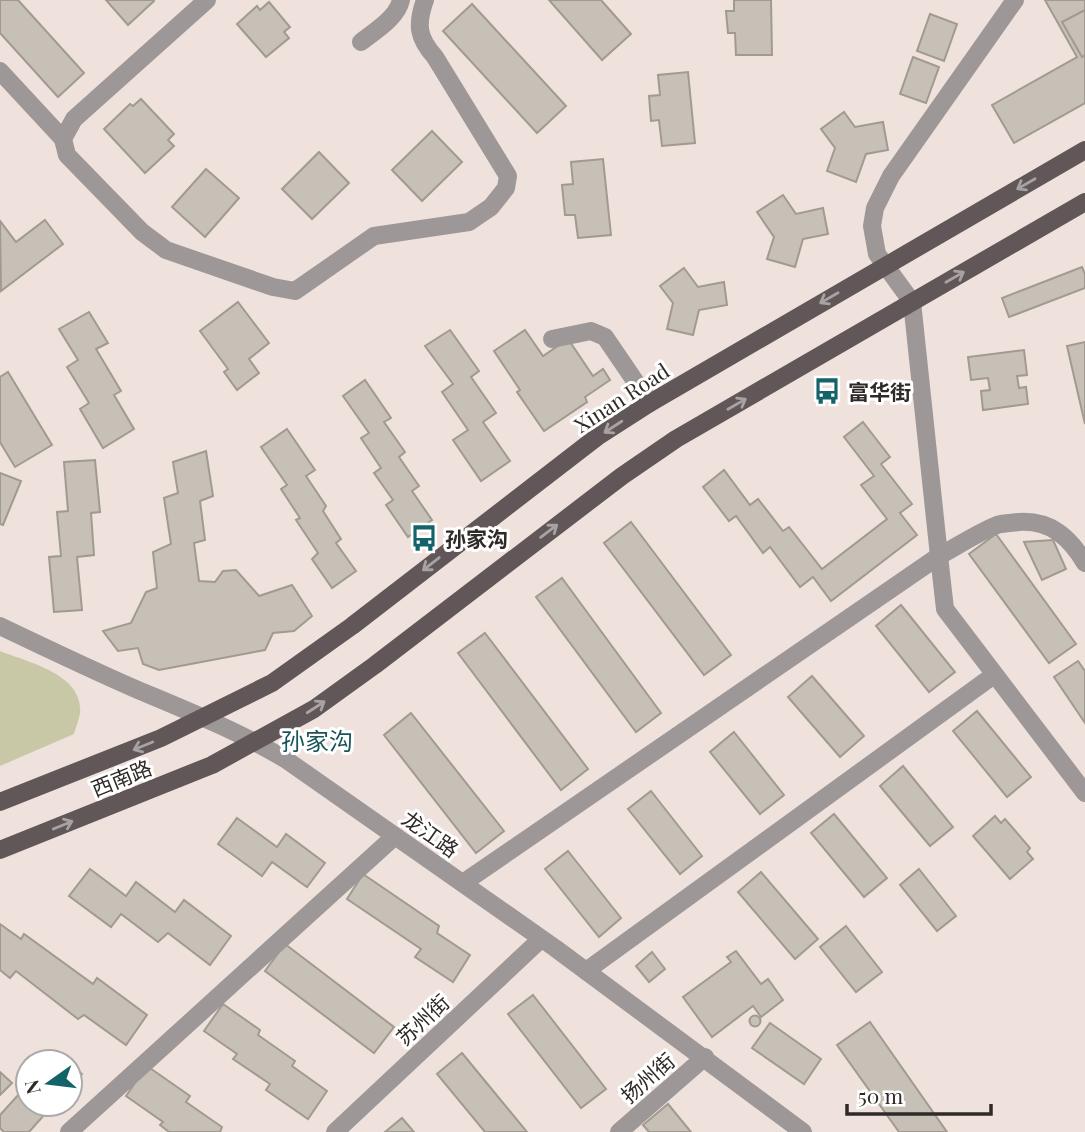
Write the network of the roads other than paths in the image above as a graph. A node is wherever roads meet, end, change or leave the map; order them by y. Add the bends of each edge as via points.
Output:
1 (207, 0) edge
2 (401, 0) edge
3 (425, 0) edge
4 (1015, 0) edge
5 (361, 42) dead end
6 (0, 71) edge
7 (63, 139) junction
8 (1085, 150) edge
9 (1085, 202) edge
10 (885, 266) junction
11 (912, 302) junction
12 (552, 339) dead end
13 (650, 403) junction
14 (939, 556) junction
15 (1085, 563) edge
16 (0, 626) edge
17 (994, 675) junction
18 (205, 717) junction
19 (257, 742) junction
20 (1085, 793) edge
21 (0, 802) edge
22 (395, 836) junction
23 (0, 850) edge
24 (463, 883) junction
25 (541, 939) junction
26 (586, 971) junction
27 (705, 1057) junction
28 (69, 1132) edge
29 (335, 1132) edge
30 (619, 1132) edge
31 (803, 1132) edge

1 - 7 street via 74,119
2 - 5 street via 392,17
3 - 7 street via 420,15 421,42 508,176 506,188 491,208 469,222 374,236 295,291 166,250 142,232 67,155
4 - 10 street via 891,176 875,208 873,242
6 - 7 street
8 -> 10 main road, Xinan Road
11 -> 9 main road
10 - 11 street
10 -> 13 main road, Xinan Road
11 - 14 street
19 -> 11 main road via 365,673 676,439
12 - 13 street via 591,331 605,337
13 -> 18 main road, Xinan Road via 587,445 287,673
14 - 15 street via 1000,524 1024,522 1061,532
14 - 17 street via 945,609
14 - 24 street
16 - 18 street, 龙江路
17 - 20 street
17 - 26 street
18 - 19 street, 龙江路
18 -> 21 main road, Xinan Road
19 - 22 street, 龙江路
23 -> 19 main road, 西南路 via 212,765
22 - 24 street, 龙江路
22 - 28 street
24 - 25 street, 龙江路
25 - 26 street, 龙江路
25 - 29 street, 苏州街
26 - 27 street, 龙江路
27 - 30 street, 扬州街
27 - 31 street, 龙江路

